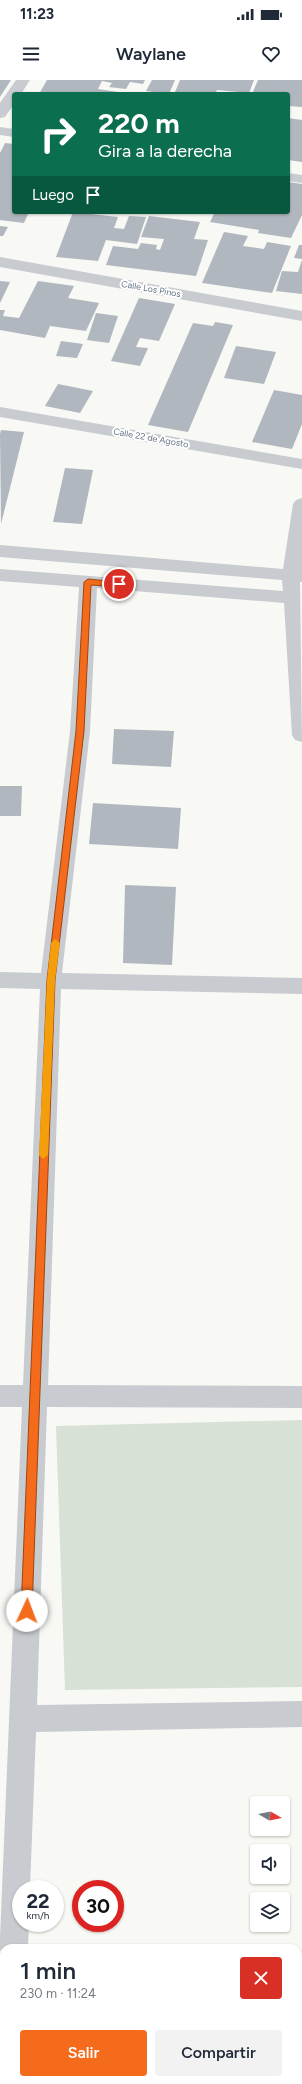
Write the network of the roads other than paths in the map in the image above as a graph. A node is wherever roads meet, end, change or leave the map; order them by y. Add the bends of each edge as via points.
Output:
1 (24, 80) edge
2 (16, 92) edge
3 (12, 97) edge
4 (0, 114) edge
5 (0, 131) edge
6 (12, 133) edge
7 (290, 177) edge
8 (302, 179) edge
9 (0, 262) edge
10 (302, 316) edge
11 (0, 412) edge
12 (302, 464) edge
13 (302, 504) edge
14 (0, 551) edge
15 (0, 575) edge
16 (296, 575) edge
17 (88, 582) junction
18 (297, 598) edge
19 (302, 735) edge
20 (0, 980) edge
21 (51, 980) junction
22 (302, 986) edge
23 (0, 1396) edge
24 (36, 1396) junction
25 (302, 1397) edge
26 (302, 1714) edge
27 (22, 1719) junction
28 (14, 1944) edge

1 - 2 street
3 - 4 street
5 - 6 street
7 - 8 street
9 - 10 street, Calle Los Pinos
11 - 12 street, Calle 22 de Agosto
13 - 16 street
14 - 16 street
15 - 17 street
16 - 18 street
17 - 18 street
17 - 21 street via 80,731
18 - 19 street
20 - 21 street
21 - 22 street
21 - 24 street
23 - 24 street
24 - 25 street
24 - 27 street
26 - 27 street
27 - 28 street

